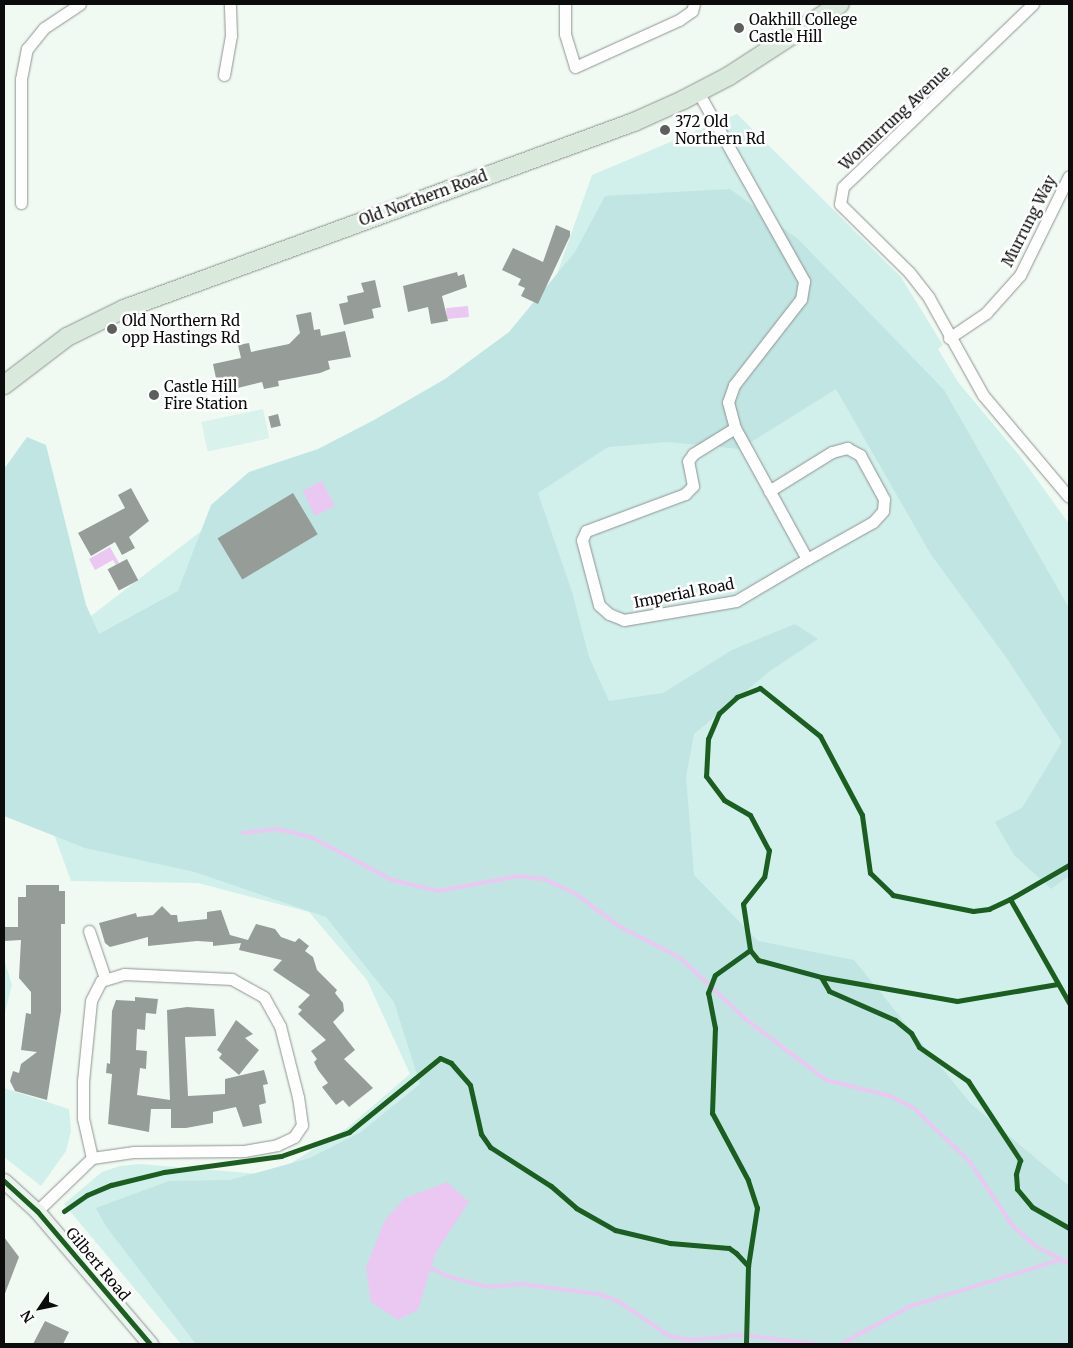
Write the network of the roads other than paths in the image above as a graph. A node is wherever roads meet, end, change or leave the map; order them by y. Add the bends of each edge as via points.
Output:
1 (80, 4) edge
2 (230, 4) edge
3 (564, 4) edge
4 (694, 4) edge
5 (840, 4) edge
6 (1033, 4) edge
7 (224, 75) dead end
8 (698, 92) junction
9 (1069, 176) edge
10 (21, 203) dead end
11 (949, 338) junction
12 (4, 385) edge
13 (735, 428) junction
14 (769, 491) junction
15 (1069, 497) edge
16 (808, 559) junction
17 (89, 931) dead end
18 (105, 978) junction
19 (92, 1158) junction
20 (4, 1181) edge
21 (38, 1211) junction
22 (150, 1344) edge

1 - 10 street via 44,28 27,49 21,79
2 - 7 street via 231,36
3 - 4 street via 565,34 575,67 679,20 692,11
5 - 8 main road, Old Northern Road via 730,76
6 - 11 street, Womurrung Avenue via 839,195 843,211 909,272 929,298
8 - 12 main road, Old Northern Road via 634,122 124,309 67,337
8 - 13 street via 804,281 802,299 734,385 728,402
9 - 11 street, Murrung Way via 1020,275 986,313
11 - 15 street, Womurrung Avenue via 983,395
13 - 14 street
13 - 16 street, Imperial Road via 693,454 688,461 693,486 685,494 586,531 582,540 599,605 624,620 736,601
14 - 16 street
14 - 16 street via 832,452 847,448 860,455 884,500 883,511 873,522
17 - 18 street
18 - 19 street via 91,1001 84,1055 83,1118
18 - 19 street via 124,974 232,979 255,988 271,1006 280,1026 302,1125 286,1142 244,1151 134,1152
19 - 21 street
20 - 21 main road, Gilbert Road
21 - 22 main road, Gilbert Road

